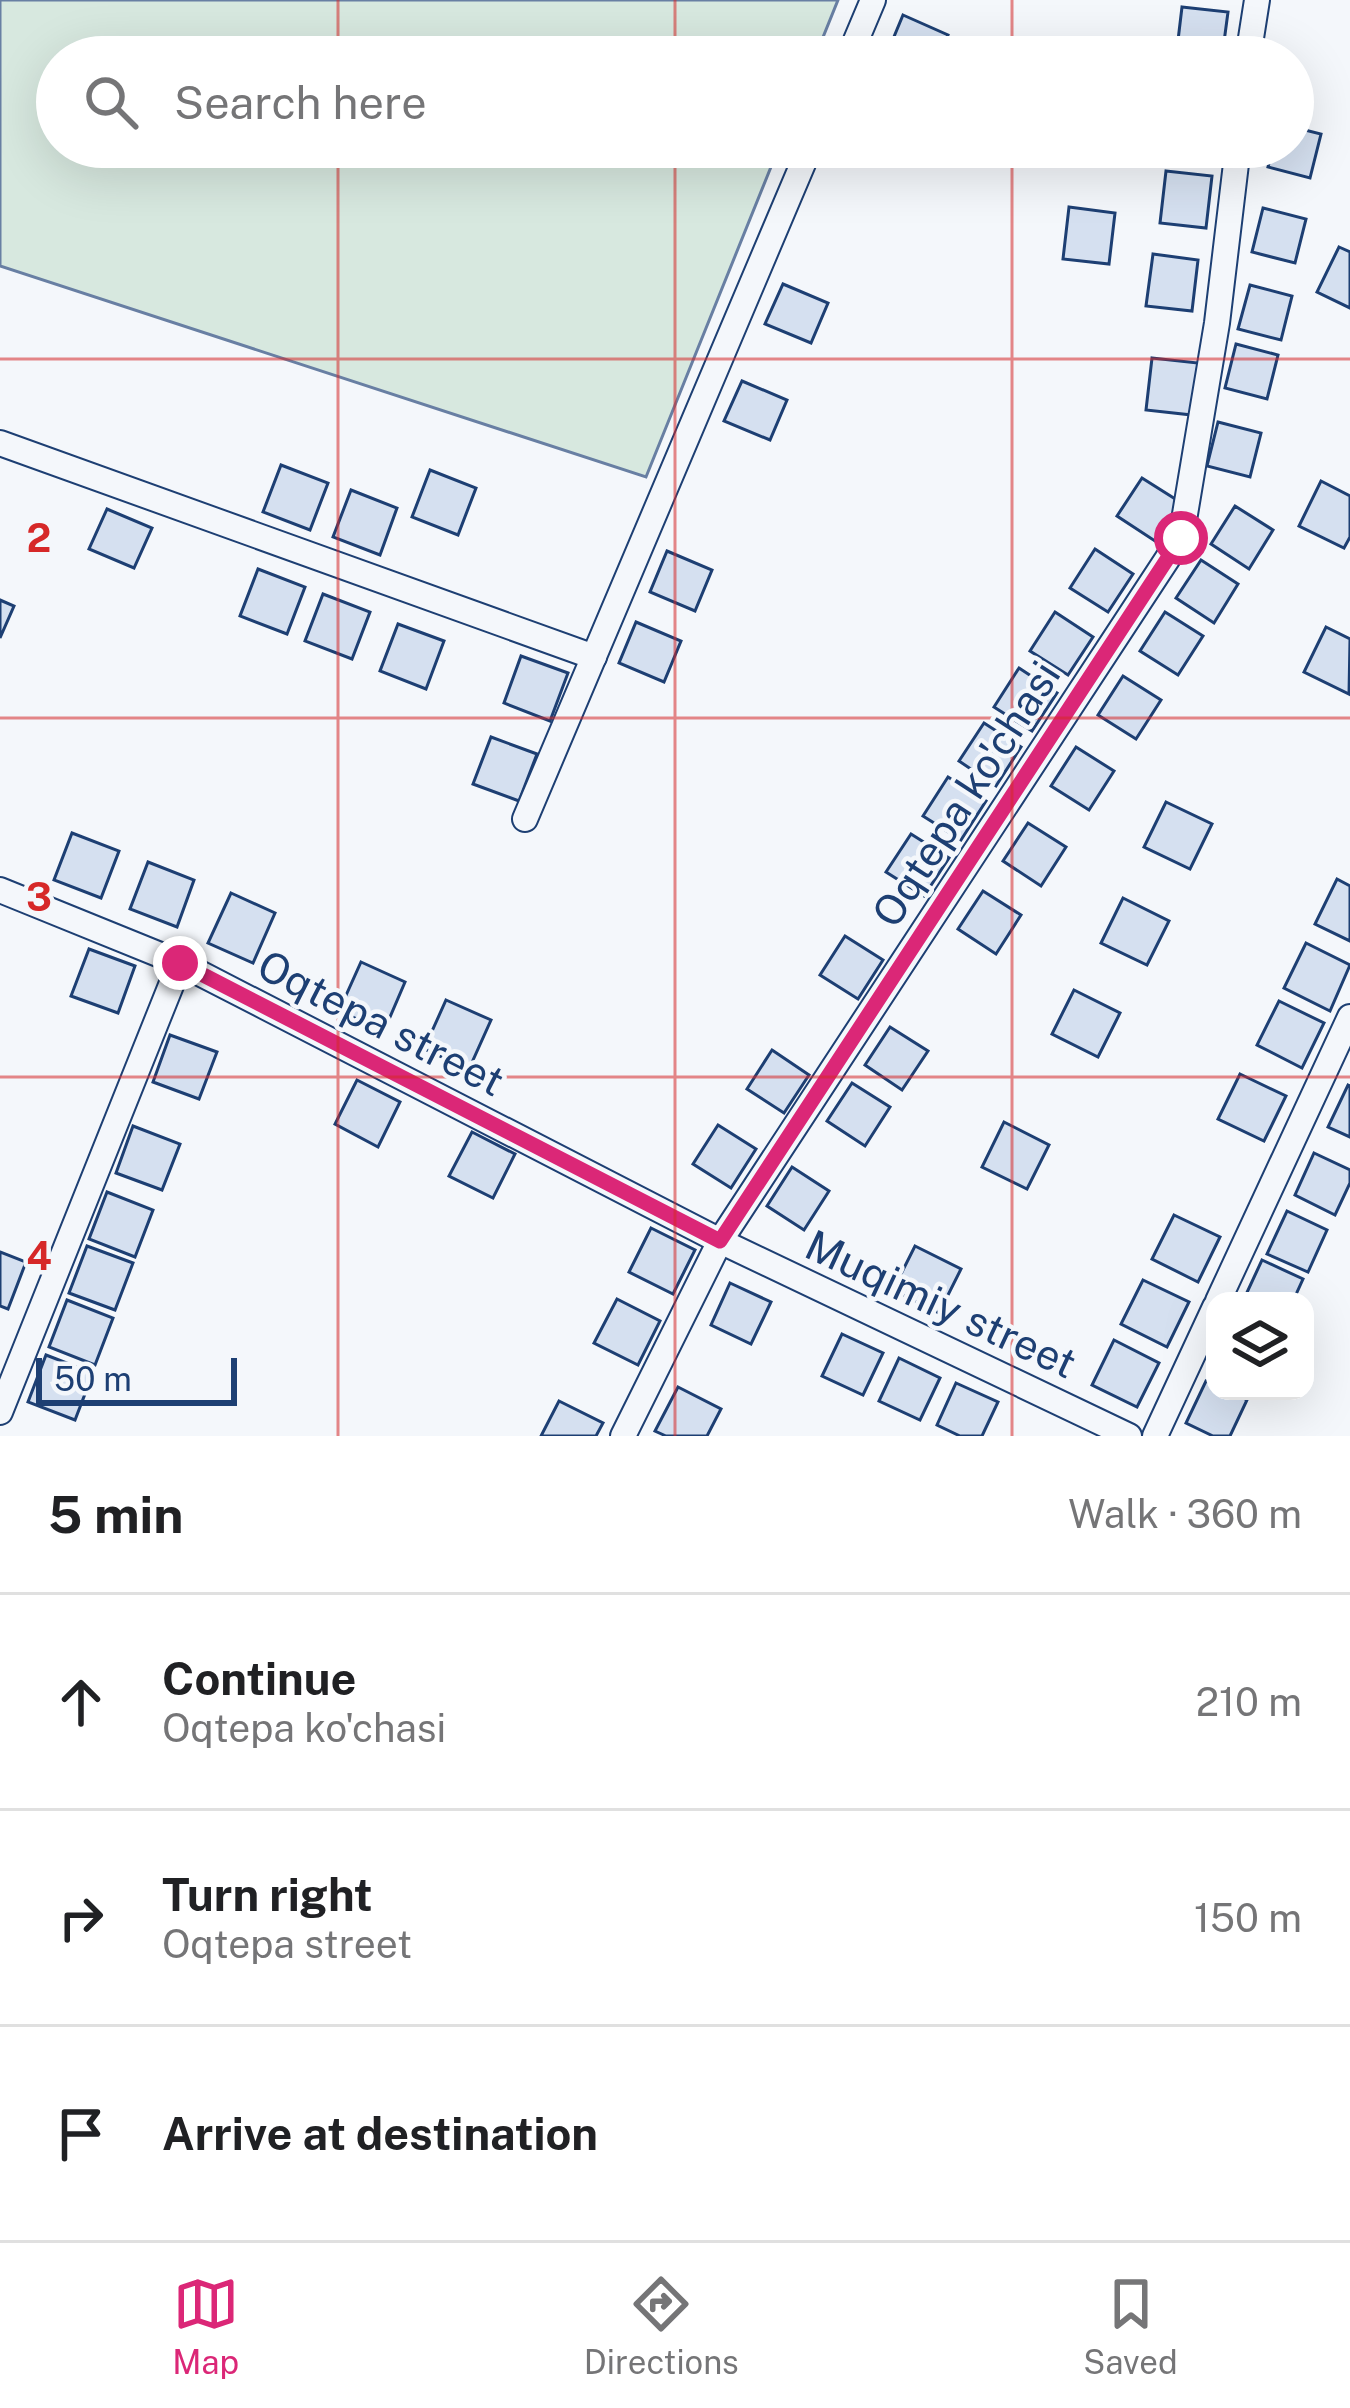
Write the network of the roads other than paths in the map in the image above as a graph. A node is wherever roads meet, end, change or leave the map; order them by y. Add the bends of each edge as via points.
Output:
1 (873, 0) edge
2 (1257, 0) edge
3 (858, 36) edge
4 (1251, 36) edge
5 (802, 168) edge
6 (1235, 168) edge
7 (0, 443) edge
8 (594, 657) junction
9 (525, 819) dead end
10 (0, 890) edge
11 (180, 963) junction
12 (1350, 1017) edge
13 (720, 1241) junction
14 (1222, 1292) edge
15 (1206, 1326) edge
16 (0, 1412) edge
17 (622, 1436) edge
18 (1129, 1436) edge
19 (1155, 1436) edge

1 - 3 street
2 - 4 street
5 - 8 street
6 - 13 street, Oqtepa ko'chasi via 1181,538
7 - 8 street
8 - 9 street
10 - 11 street, Oqtepa street
11 - 13 street, Oqtepa street
11 - 16 street
12 - 14 street
13 - 17 street, Oqtepa ko'chasi
13 - 18 street, Muqimiy street
15 - 19 street

